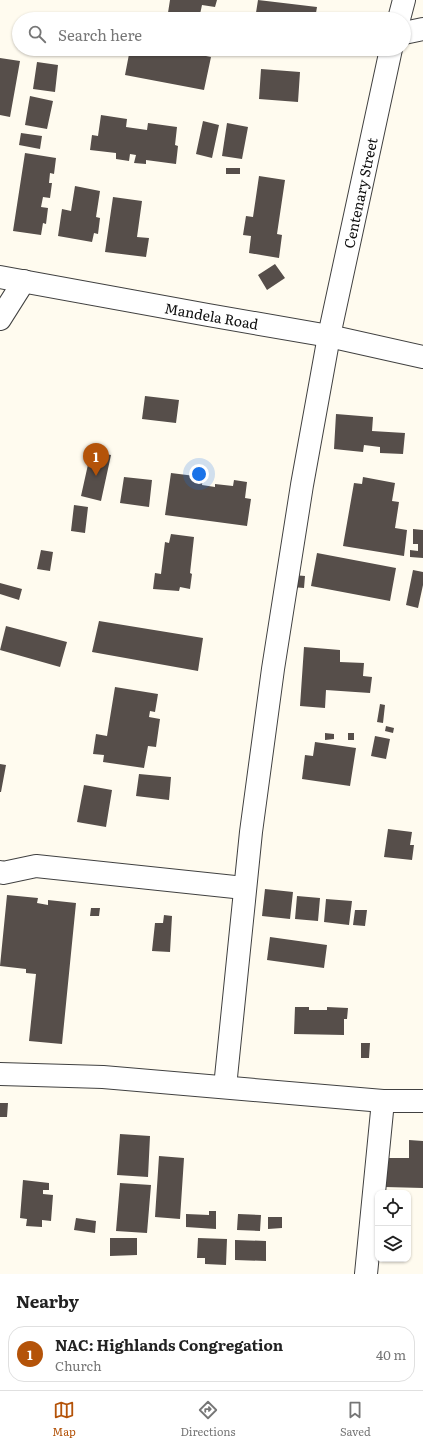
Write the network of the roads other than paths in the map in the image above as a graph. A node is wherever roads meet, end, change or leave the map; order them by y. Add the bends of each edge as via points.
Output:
1 (404, 0) edge
2 (401, 12) edge
3 (423, 30) edge
4 (411, 32) edge
5 (389, 56) edge
6 (0, 277) edge
7 (24, 281) junction
8 (0, 319) edge
9 (329, 336) junction
10 (423, 357) edge
11 (0, 872) edge
12 (244, 888) junction
13 (0, 1074) edge
14 (225, 1088) junction
15 (383, 1101) junction
16 (423, 1101) edge
17 (366, 1274) edge

1 - 2 street
3 - 4 street
5 - 9 street, Centenary Street
6 - 7 street, Mandela Road
7 - 8 street
7 - 9 street, Mandela Road
9 - 10 street, Mandela Road
9 - 12 street, Centenary Street via 273,669
11 - 12 street via 36,866
12 - 14 street, Centenary Street
13 - 14 street via 103,1077
14 - 15 street
15 - 16 street
15 - 17 street

